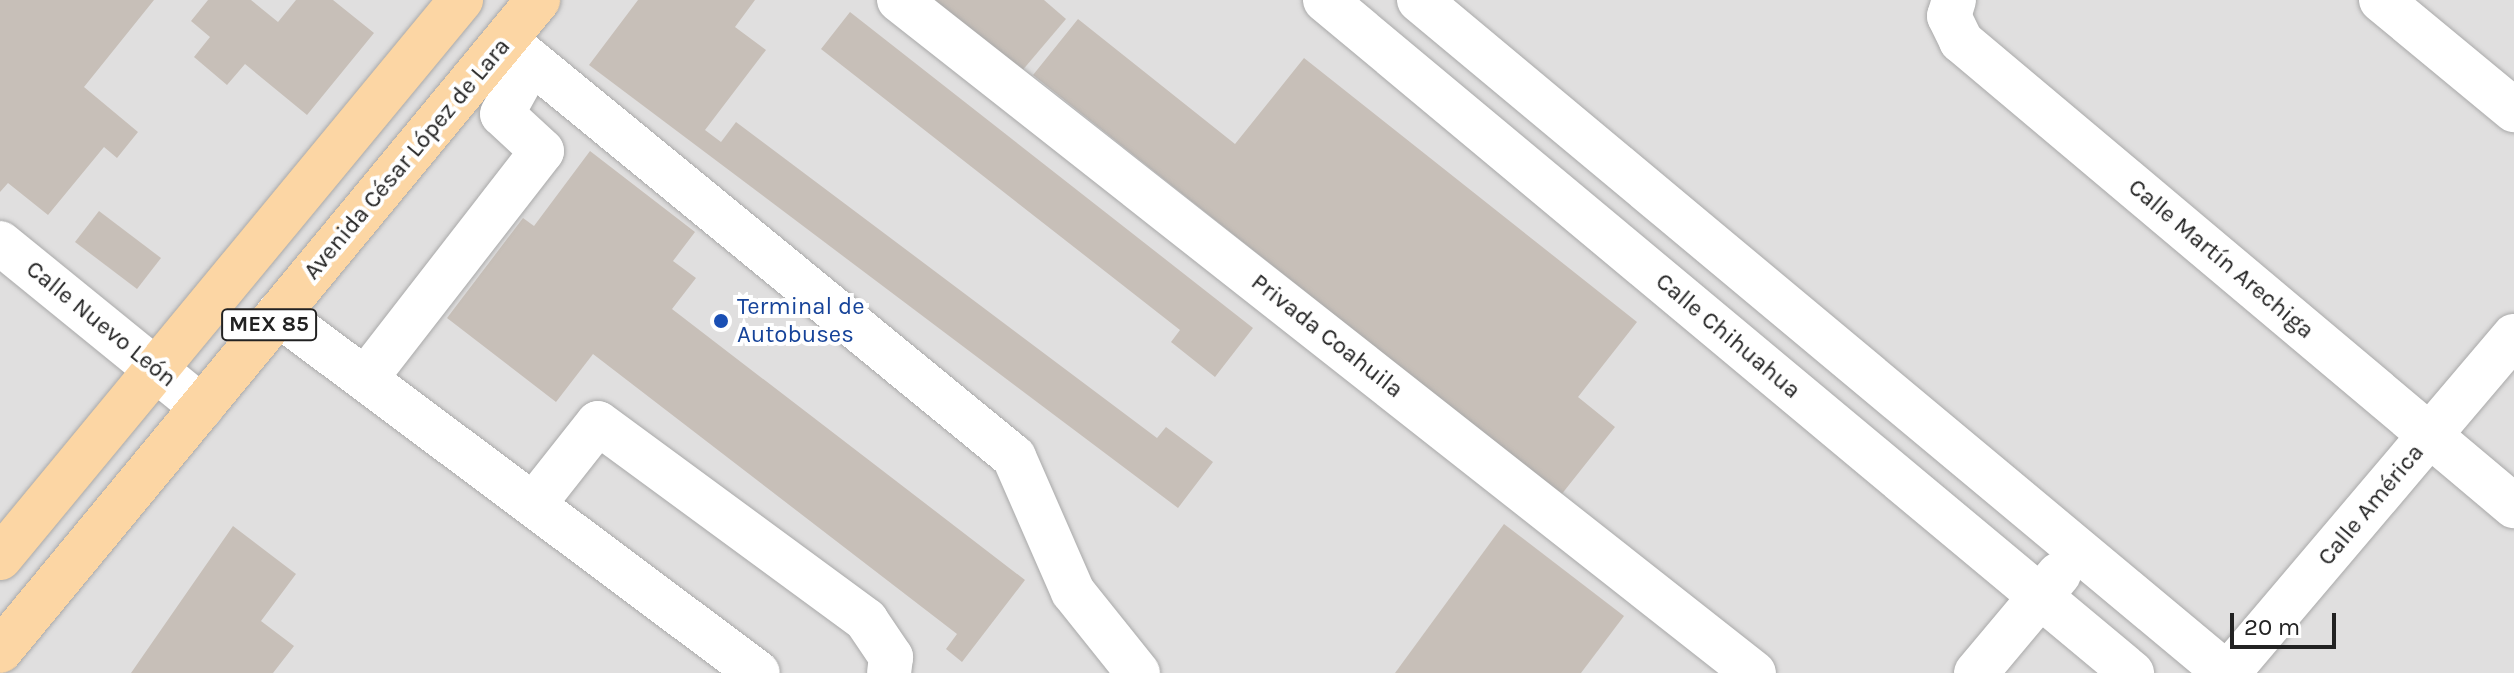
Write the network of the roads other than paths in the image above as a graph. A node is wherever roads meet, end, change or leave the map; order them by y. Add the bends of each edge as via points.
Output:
1 (538, 0) edge
2 (899, 0) edge
3 (1325, 0) edge
4 (1419, 0) edge
5 (1954, 0) edge
6 (2381, 0) edge
7 (460, 2) edge
8 (518, 51) junction
9 (2514, 110) edge
10 (1601, 152) junction
11 (1563, 199) junction
12 (0, 243) edge
13 (231, 278) junction
14 (278, 314) junction
15 (2514, 336) edge
16 (157, 368) junction
17 (366, 378) junction
18 (202, 407) junction
19 (2430, 436) junction
20 (534, 504) junction
21 (2514, 506) edge
22 (2078, 550) junction
23 (0, 558) edge
24 (2040, 597) junction
25 (0, 651) edge
26 (758, 673) edge
27 (889, 673) edge
28 (1138, 673) edge
29 (1754, 673) edge
30 (1976, 673) edge
31 (2132, 673) edge
32 (2227, 673) edge

1 - 8 main road, Avenida César López de Lara / MEX 85
2 - 29 street, Privada Coahuila
3 - 11 street, Calle Chihuahua
4 - 10 street
5 - 19 street, Calle Martín Arechiga via 1949,16 1961,41
6 - 9 street
7 - 8 main road
7 - 13 main road, MEX 85
8 - 14 main road, Avenida César López de Lara / MEX 85
8 - 17 street via 502,114 542,151
8 - 28 street via 1014,457 1073,592
10 - 11 street
10 - 22 street
11 - 24 street, Calle Chihuahua
12 - 16 street, Calle Nuevo León
13 - 14 main road
13 - 16 main road, MEX 85
14 - 17 street
14 - 18 main road, Avenida César López de Lara / MEX 85
15 - 19 street, Calle América
16 - 18 street, Calle Nuevo León
16 - 23 main road, MEX 85
17 - 20 street
18 - 25 main road, Avenida César López de Lara / MEX 85
19 - 21 street, Calle Martín Arechiga
19 - 32 street, Calle América
20 - 26 street
20 - 27 street via 598,423 866,620 891,657
22 - 24 street
22 - 32 street
24 - 30 street
24 - 31 street, Calle Chihuahua

